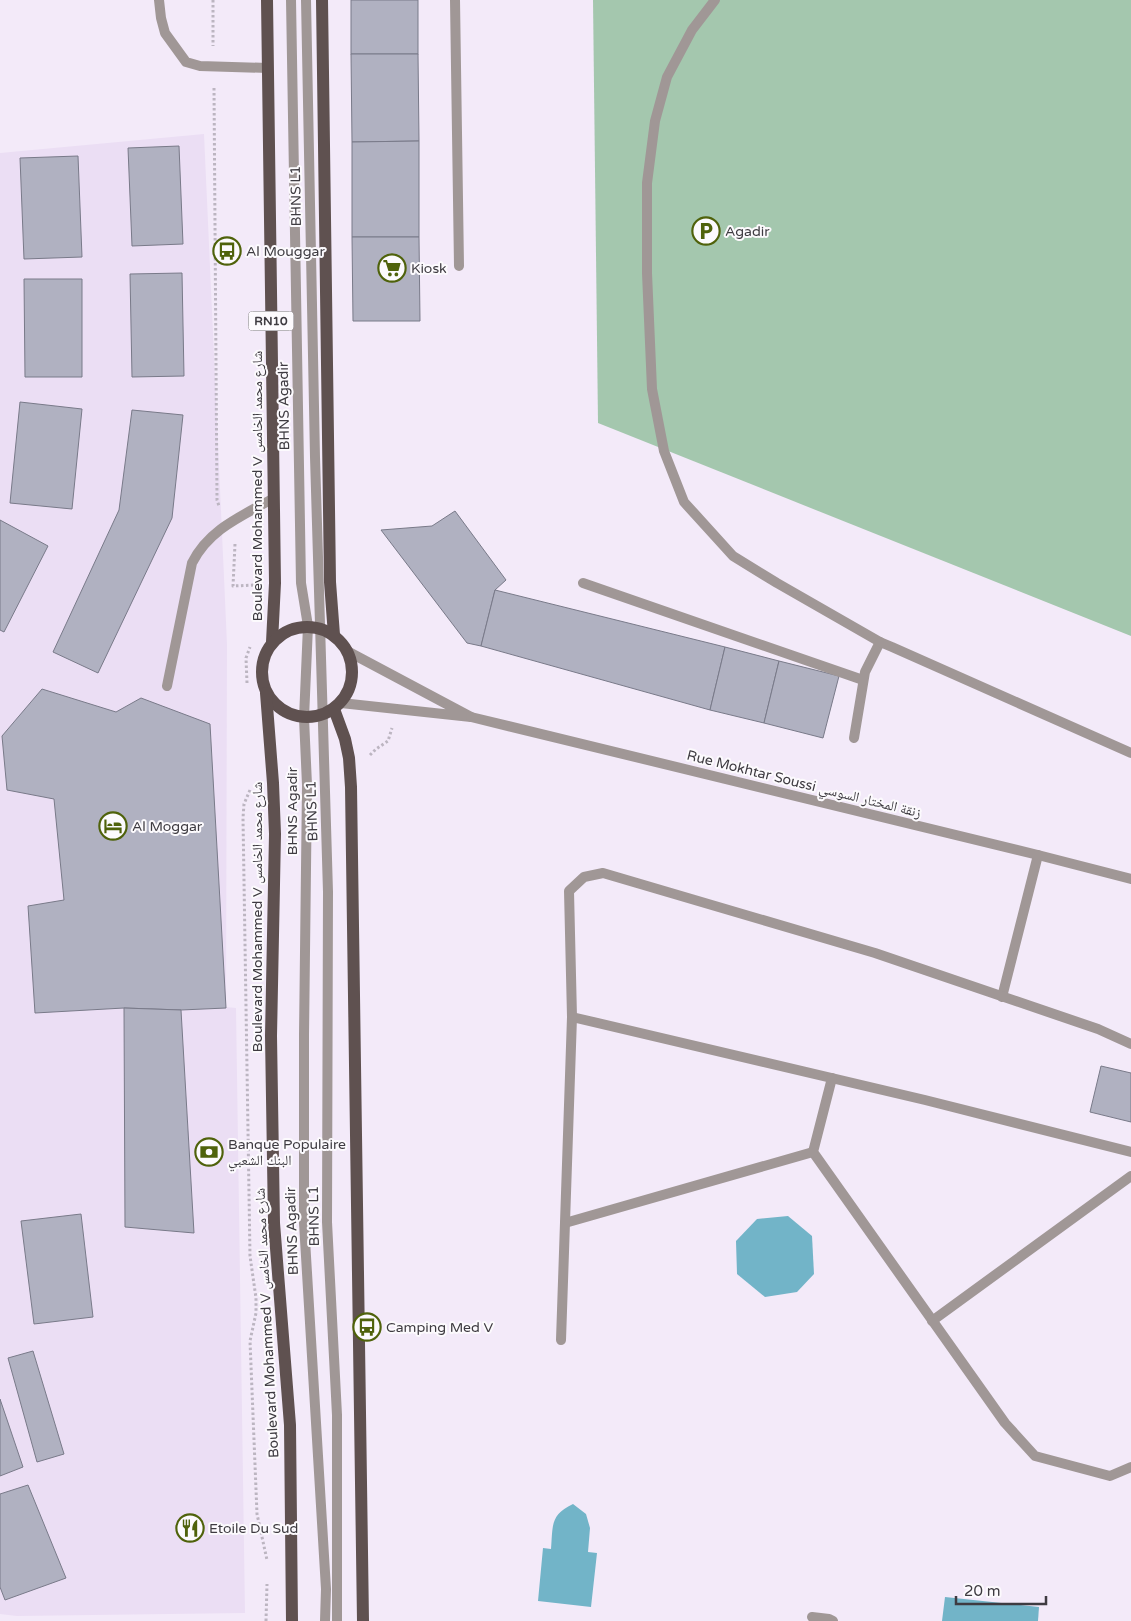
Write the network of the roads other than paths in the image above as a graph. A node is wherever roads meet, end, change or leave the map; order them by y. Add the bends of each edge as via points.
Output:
1 (160, 0) edge
2 (267, 0) edge
3 (291, 0) edge
4 (306, 0) edge
5 (322, 0) edge
6 (455, 0) edge
7 (715, 0) edge
8 (268, 68) junction
9 (459, 266) dead end
10 (274, 498) junction
11 (583, 583) dead end
12 (314, 627) junction
13 (334, 635) junction
14 (272, 642) junction
15 (880, 642) junction
16 (347, 651) junction
17 (863, 680) junction
18 (167, 686) dead end
19 (266, 693) junction
20 (332, 709) junction
21 (471, 717) junction
22 (304, 718) junction
23 (854, 738) dead end
24 (1131, 753) edge
25 (1038, 855) junction
26 (1131, 879) edge
27 (1002, 997) junction
28 (572, 1017) junction
29 (1131, 1044) edge
30 (832, 1078) junction
31 (813, 1152) junction
32 (1131, 1152) edge
33 (1131, 1176) edge
34 (565, 1223) junction
35 (932, 1321) junction
36 (561, 1340) dead end
37 (1131, 1467) edge
38 (812, 1616) dead end
39 (292, 1621) edge
40 (325, 1621) edge
41 (337, 1621) edge
42 (363, 1621) edge
43 (833, 1621) edge

1 - 8 street via 166,33 186,62 200,66
2 - 8 main road, Boulevard Mohammed V شارع محمد الخامس / RN10
3 - 12 street, BHNS Agadir via 302,583
4 - 12 street, BHNS L1 via 315,457
5 - 13 main road via 330,582
6 - 9 street
7 - 15 street via 692,30 667,77 655,121 647,183 652,389 664,451 684,502 733,556
8 - 10 main road, Boulevard Mohammed V شارع محمد الخامس / RN10
10 - 14 main road, Boulevard Mohammed V شارع محمد الخامس / RN10
10 - 18 street via 226,525 198,552 192,563
11 - 17 street
12 - 13 main road
12 - 14 main road via 294,628
12 - 20 street, BHNS L1
12 - 22 street, BHNS Agadir
13 - 16 main road
14 - 19 main road, RN10 via 263,658 261,676
15 - 17 street
15 - 24 street
16 - 20 main road via 352,669 350,687
16 - 21 street
17 - 23 street
19 - 22 main road via 288,714
19 - 39 main road, Boulevard Mohammed V شارع محمد الخامس / RN10 via 275,834 271,1036 274,1223 290,1425
20 - 21 street via 398,709
20 - 22 main road
20 - 41 street, BHNS L1 via 327,1222 337,1415
20 - 42 main road via 345,739 351,787
21 - 25 street, Rue Mokhtar Soussi زنقة المختار السوسي
22 - 40 street, BHNS Agadir via 307,785 304,1223
25 - 26 street, Rue Mokhtar Soussi زنقة المختار السوسي
25 - 27 street
27 - 28 street via 875,953 603,873 584,877 569,891
27 - 29 street
28 - 30 street
28 - 34 street
30 - 31 street
30 - 32 street
31 - 34 street
31 - 35 street
33 - 35 street
34 - 36 street
35 - 37 street via 1005,1424 1035,1456 1110,1476
38 - 43 street

